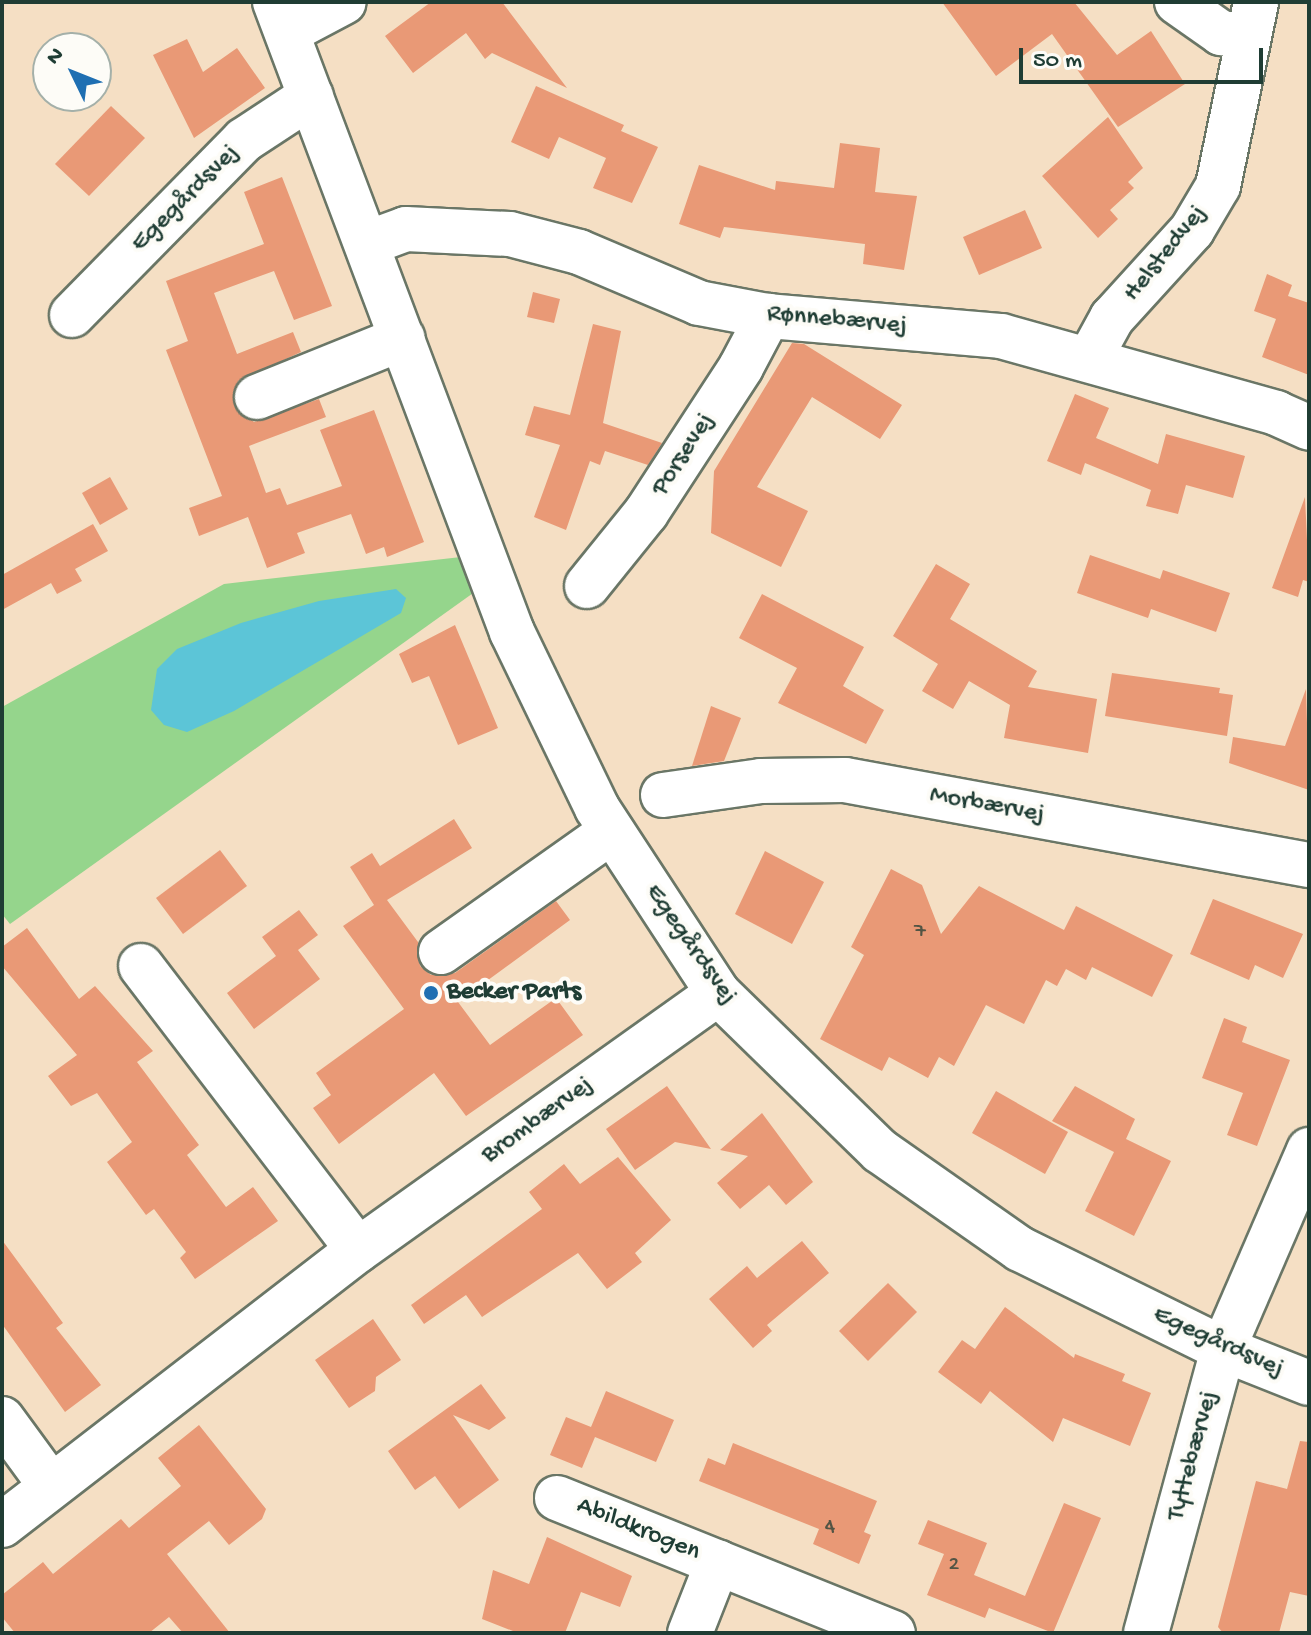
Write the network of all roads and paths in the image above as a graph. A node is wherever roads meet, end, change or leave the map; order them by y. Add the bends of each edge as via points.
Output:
1 (344, 2) edge
2 (1177, 2) edge
3 (281, 17) edge
4 (1251, 19) edge
5 (311, 96) junction
6 (368, 243) junction
7 (72, 315) dead end
8 (768, 316) junction
9 (403, 338) junction
10 (1090, 358) junction
11 (257, 397) dead end
12 (1309, 428) edge
13 (587, 586) dead end
14 (663, 795) dead end
15 (612, 831) junction
16 (1309, 865) edge
17 (441, 952) dead end
18 (141, 966) dead end
19 (718, 993) junction
20 (1309, 1150) edge
21 (358, 1250) junction
22 (1223, 1349) junction
23 (1309, 1383) edge
24 (2, 1419) edge
25 (51, 1486) junction
26 (557, 1498) dead end
27 (2, 1525) edge
28 (718, 1562) junction
29 (690, 1633) edge
30 (893, 1633) edge
31 (1146, 1633) edge

1 - 3 street
2 - 4 street via 1221,33
3 - 5 street, Egegårdsvej
4 - 10 street, Helstedvej via 1218,186 1192,230 1112,318
5 - 6 street, Egegårdsvej
5 - 7 street, Egegårdsvej via 244,140
6 - 8 street, Rønnebærvej via 406,229 510,234 579,252 699,303
6 - 9 street, Egegårdsvej
8 - 10 street, Rønnebærvej via 1001,336
8 - 13 street, Porsevej via 646,513
9 - 11 street
9 - 15 street, Egegårdsvej via 512,632
10 - 12 street, Rønnebærvej
14 - 16 street, Morbærvej via 761,781 845,780
15 - 17 street
15 - 19 street, Egegårdsvej
18 - 21 street
19 - 21 street, Brombærvej
19 - 22 street, Egegårdsvej via 880,1151 1020,1249
20 - 22 street, Tyttebærvej
21 - 25 street, Brombærvej
22 - 23 street, Egegårdsvej
22 - 31 street, Tyttebærvej
24 - 25 street
25 - 27 street, Brombærvej
26 - 28 street, Abildkrogen
28 - 29 street, Abildkrogen
28 - 30 street, Abildkrogen

